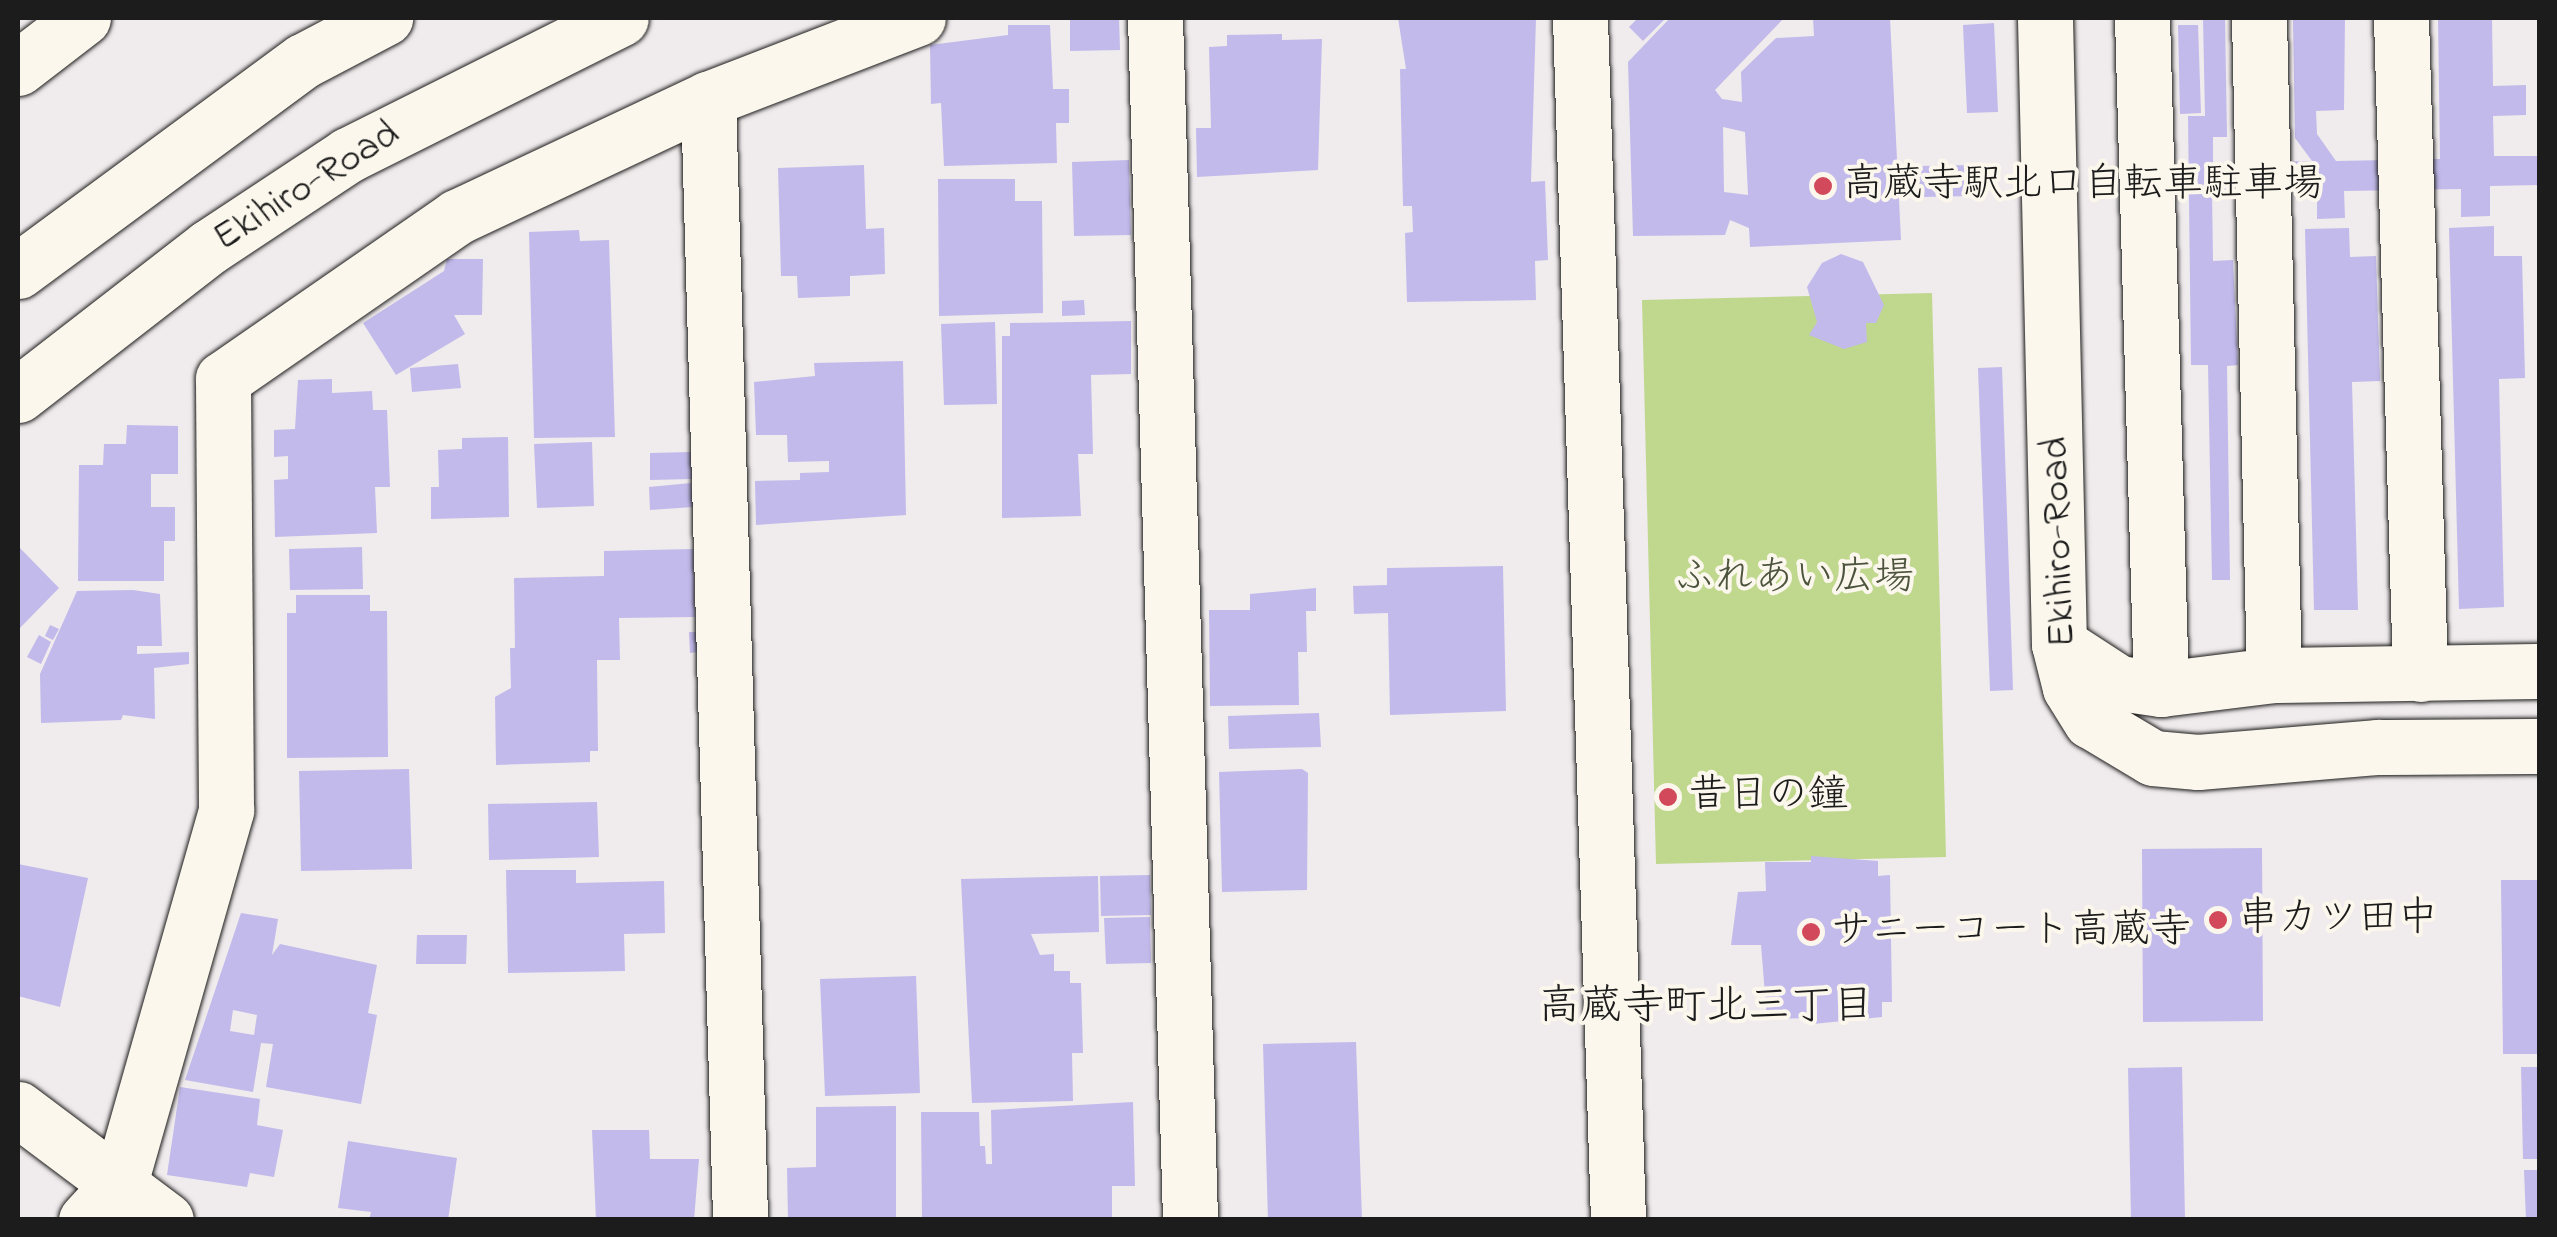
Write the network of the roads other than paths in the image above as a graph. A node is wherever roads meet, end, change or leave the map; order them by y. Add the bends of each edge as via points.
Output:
1 (83, 18) edge
2 (385, 18) edge
3 (621, 18) edge
4 (918, 18) edge
5 (1155, 18) edge
6 (1580, 18) edge
7 (2045, 18) edge
8 (2142, 18) edge
9 (2258, 18) edge
10 (2401, 18) edge
11 (18, 68) edge
12 (708, 99) junction
13 (18, 271) edge
14 (18, 395) edge
15 (2060, 644) junction
16 (2540, 672) edge
17 (2274, 674) junction
18 (2420, 674) junction
19 (2161, 689) junction
20 (2540, 746) edge
21 (18, 1109) edge
22 (103, 1201) edge
23 (166, 1220) edge
24 (740, 1220) edge
25 (1190, 1220) edge
26 (1618, 1220) edge

1 - 11 street
2 - 13 street via 303,60
3 - 14 street, Ekihiro-Road via 348,156 209,247
4 - 12 street
5 - 25 street
6 - 26 street
7 - 15 street, Ekihiro-Road
8 - 19 street
9 - 17 street
10 - 18 street
12 - 22 street via 457,217 223,378 226,810
12 - 24 street
15 - 19 street via 2120,683
15 - 20 street, Ekihiro-Road via 2070,688 2090,721 2153,758
16 - 18 street
17 - 18 street
17 - 19 street
21 - 22 street
22 - 23 street

